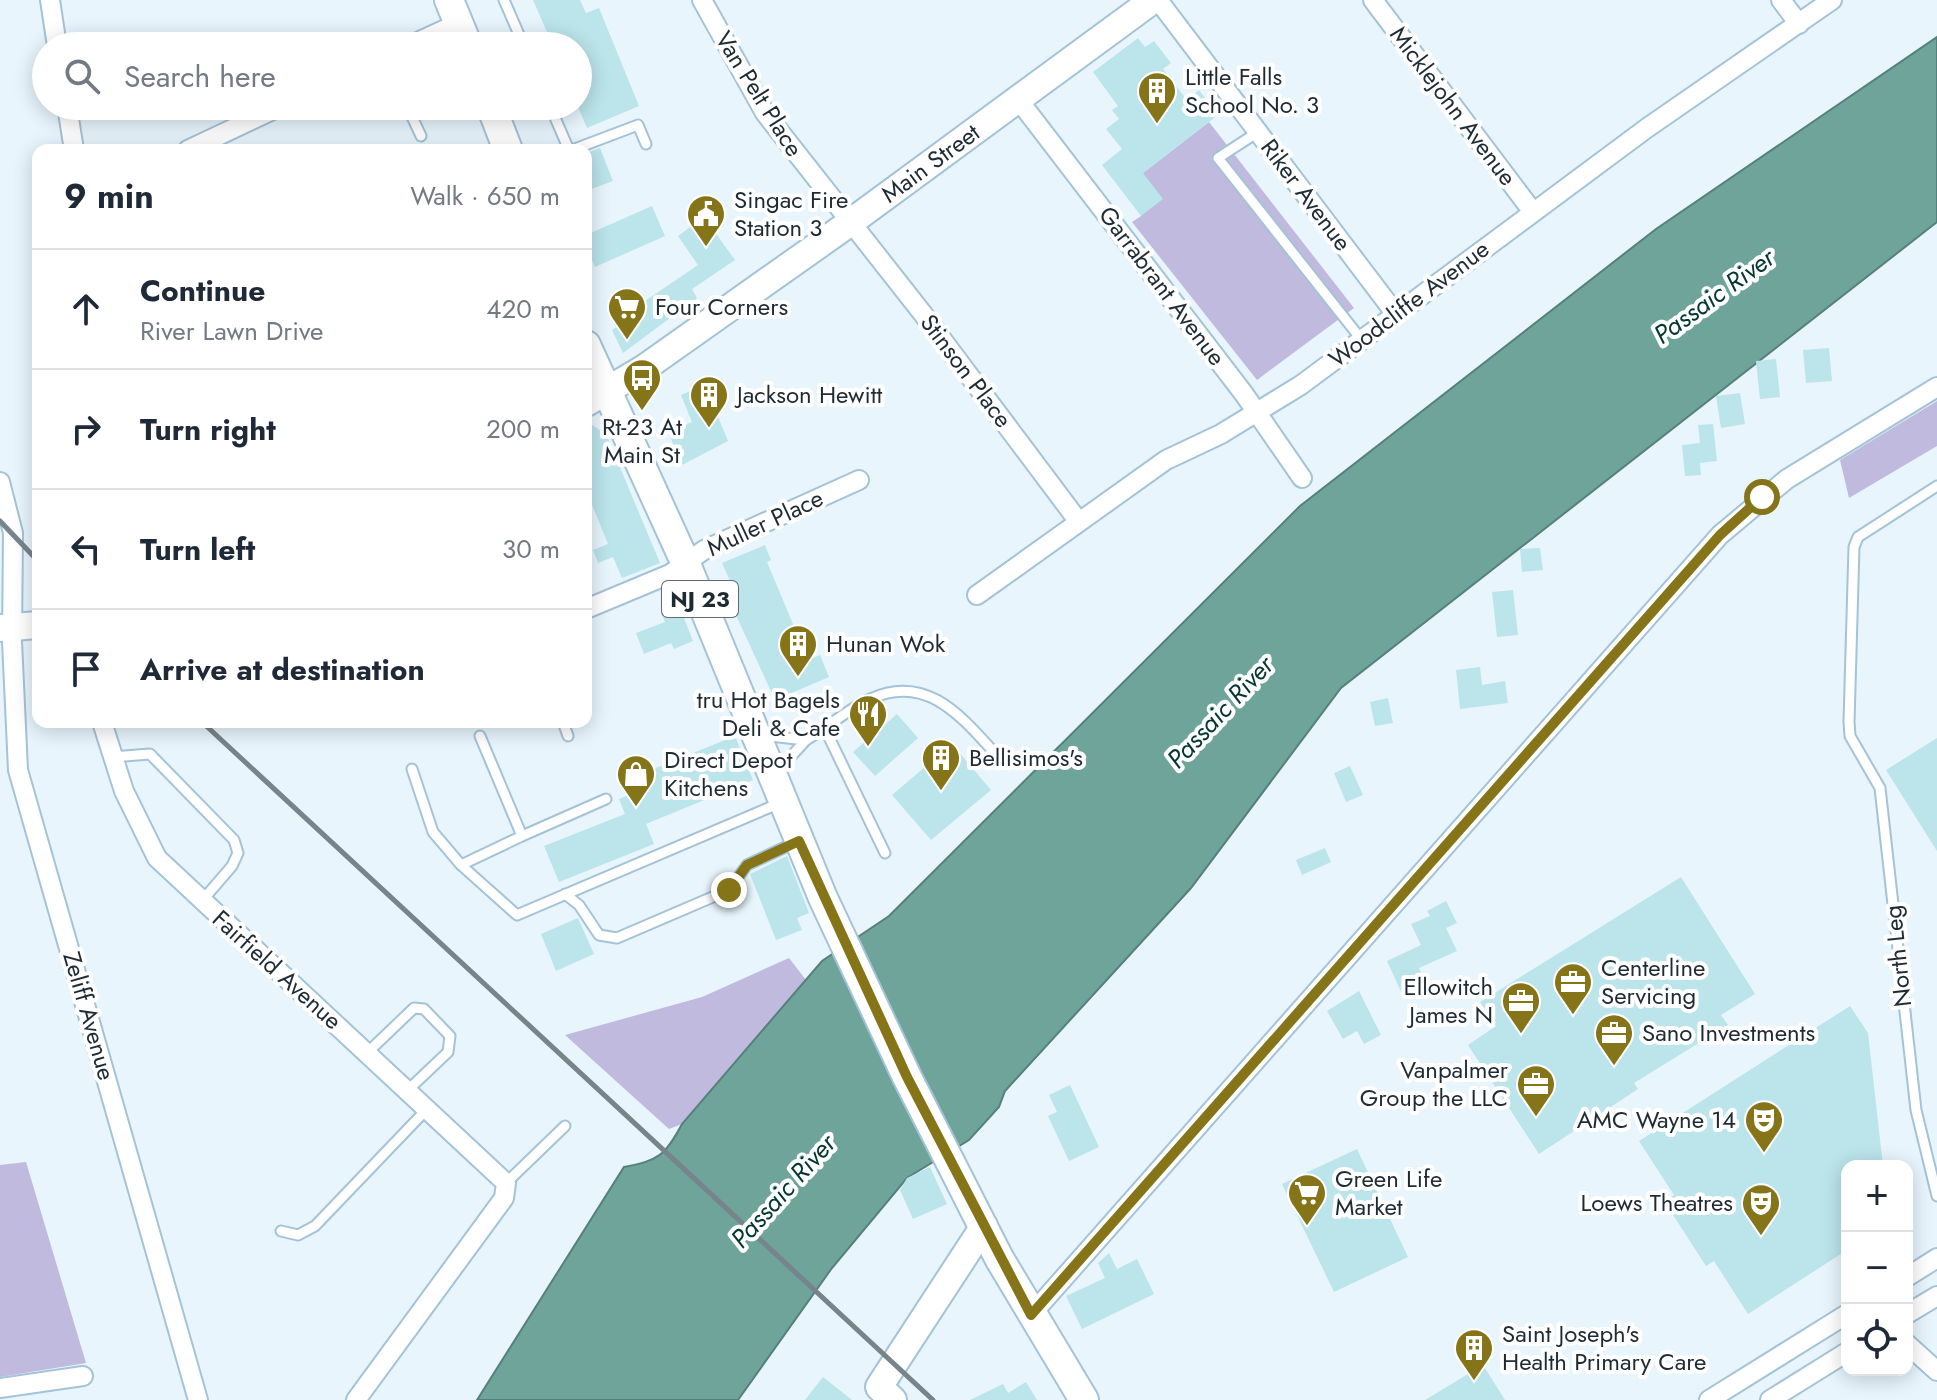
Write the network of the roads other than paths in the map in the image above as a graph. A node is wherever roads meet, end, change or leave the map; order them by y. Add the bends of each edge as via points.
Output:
1 (50, 0) edge
2 (504, 0) edge
3 (702, 0) edge
4 (1156, 0) edge
5 (1373, 0) edge
6 (1781, 0) edge
7 (1832, 0) edge
8 (459, 23) edge
9 (1799, 24) junction
10 (55, 32) edge
11 (439, 32) edge
12 (518, 32) edge
13 (1017, 98) junction
14 (69, 120) edge
15 (251, 120) edge
16 (414, 120) edge
17 (496, 120) edge
18 (556, 120) edge
19 (1258, 132) junction
20 (421, 136) dead end
21 (73, 144) edge
22 (201, 144) edge
23 (506, 144) edge
24 (567, 144) edge
25 (586, 144) edge
26 (646, 144) dead end
27 (1533, 212) junction
28 (851, 222) junction
29 (1395, 313) junction
30 (1361, 339) junction
31 (592, 377) edge
32 (1937, 387) edge
33 (596, 398) edge
34 (1256, 412) junction
35 (1302, 478) dead end
36 (859, 480) dead end
37 (0, 482) edge
38 (1937, 486) edge
39 (1079, 522) junction
40 (686, 564) junction
41 (977, 595) dead end
42 (592, 606) edge
43 (17, 627) edge
44 (104, 728) edge
45 (565, 728) edge
46 (825, 729) junction
47 (756, 735) junction
48 (480, 736) dead end
49 (568, 736) dead end
50 (806, 740) junction
51 (112, 757) junction
52 (1004, 763) dead end
53 (412, 769) dead end
54 (778, 789) junction
55 (606, 799) dead end
56 (522, 836) junction
57 (799, 841) junction
58 (885, 853) dead end
59 (461, 865) junction
60 (565, 894) junction
61 (201, 902) junction
62 (368, 1052) junction
63 (408, 1090) junction
64 (428, 1108) junction
65 (565, 1126) dead end
66 (506, 1183) junction
67 (1937, 1196) edge
68 (984, 1226) junction
69 (281, 1231) dead end
70 (1937, 1258) edge
71 (1913, 1273) edge
72 (1937, 1296) edge
73 (1913, 1310) edge
74 (1031, 1315) junction
75 (1841, 1318) edge
76 (1913, 1349) edge
77 (1841, 1356) edge
78 (1937, 1371) edge
79 (83, 1376) dead end
80 (0, 1388) edge
81 (881, 1396) edge
82 (198, 1400) edge
83 (356, 1400) edge
84 (1084, 1400) edge
85 (1709, 1400) edge
86 (1770, 1400) edge

1 - 10 street
2 - 12 lane
3 - 28 street, Van Pelt Place via 765,113
4 - 13 main road, Main Street
4 - 19 street, Riker Avenue
5 - 27 street, Micklejohn Avenue
6 - 9 street
7 - 9 street, Woodcliffe Avenue
8 - 11 street
9 - 27 street, Woodcliffe Avenue
13 - 28 main road, Main Street
13 - 34 street, Garrabrant Avenue
14 - 21 street
15 - 22 street
16 - 20 lane
17 - 23 main road
18 - 24 lane
19 - 29 street, Riker Avenue
19 - 30 lane via 1218,158
25 - 26 lane via 638,125
27 - 29 street, Woodcliffe Avenue
28 - 33 main road, Main Street
28 - 39 street, Stinson Place
29 - 30 street, Woodcliffe Avenue
30 - 34 street, Woodcliffe Avenue
31 - 33 main road, NJ 23
32 - 74 street via 1787,479 1720,535
33 - 40 main road, NJ 23
34 - 35 street, Garrabrant Avenue
34 - 39 street, Woodcliffe Avenue via 1166,460
36 - 40 street, Muller Place via 704,550
37 - 43 street, Zeliff Avenue via 13,533
38 - 67 lane, North Leg via 1858,537 1854,547 1849,722 1850,736 1880,788 1916,1110
39 - 41 street, Woodcliffe Avenue
40 - 42 street, Muller Place
40 - 47 main road, NJ 23
43 - 82 street, Zeliff Avenue via 18,770
44 - 51 street, Fairfield Avenue
45 - 49 lane
46 - 50 lane
46 - 52 lane via 870,698 912,689 951,706
46 - 58 lane
47 - 50 lane
47 - 54 main road, NJ 23
48 - 56 lane
50 - 54 lane
51 - 61 street, Fairfield Avenue via 157,858
51 - 61 lane via 150,754 234,840 238,853 232,866
53 - 59 lane via 433,832
54 - 57 main road, NJ 23
54 - 60 lane
55 - 56 lane
56 - 59 lane
57 - 60 lane via 747,865 729,890 617,938 593,930 579,905
57 - 68 main road, NJ 23 via 907,1077
59 - 60 lane via 517,915
61 - 62 street, Fairfield Avenue
62 - 63 street, Fairfield Avenue
62 - 63 lane via 414,1008 424,1009 450,1036 448,1052
63 - 64 street, Fairfield Avenue
64 - 66 street, Fairfield Avenue
64 - 69 lane via 315,1226 298,1235
65 - 66 lane
66 - 83 street via 496,1210
68 - 74 main road, NJ 23
68 - 81 main road
70 - 71 street
72 - 73 street
74 - 84 main road, NJ 23
75 - 85 street
76 - 78 street
77 - 86 street
79 - 80 street

